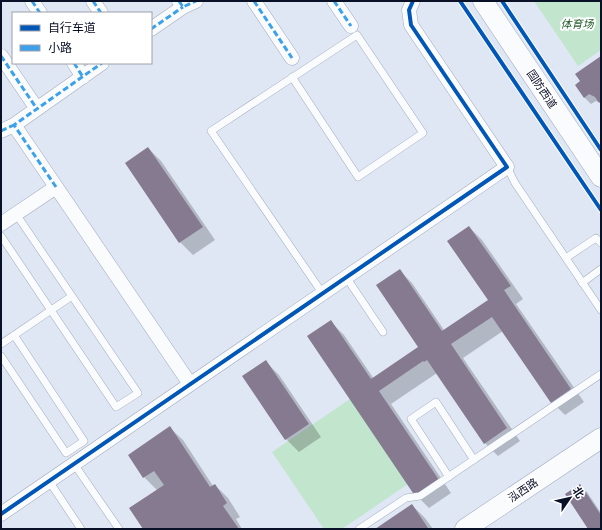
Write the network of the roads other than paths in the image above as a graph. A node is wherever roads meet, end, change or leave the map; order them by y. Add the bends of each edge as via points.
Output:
1 (32, 1) edge
2 (93, 1) edge
3 (196, 1) edge
4 (254, 1) edge
5 (334, 1) edge
6 (413, 1) edge
7 (483, 1) edge
8 (181, 4) edge
9 (39, 12) edge
10 (100, 12) edge
11 (351, 26) dead end
12 (152, 28) edge
13 (1, 56) edge
14 (292, 58) dead end
15 (75, 64) edge
16 (101, 64) edge
17 (83, 76) junction
18 (292, 77) junction
19 (36, 109) junction
20 (14, 125) junction
21 (1, 130) edge
22 (507, 167) junction
23 (601, 177) edge
24 (56, 187) junction
25 (16, 214) junction
26 (1, 224) edge
27 (1, 236) edge
28 (601, 243) edge
29 (566, 258) junction
30 (601, 269) edge
31 (346, 277) junction
32 (582, 282) junction
33 (322, 294) junction
34 (72, 296) junction
35 (51, 310) junction
36 (601, 310) edge
37 (383, 332) dead end
38 (14, 335) junction
39 (1, 344) edge
40 (1, 356) edge
41 (601, 374) edge
42 (190, 384) junction
43 (601, 438) edge
44 (474, 460) junction
45 (74, 464) junction
46 (449, 477) junction
47 (48, 481) junction
48 (1, 514) edge
49 (81, 529) edge
50 (119, 529) edge
51 (359, 529) edge
52 (465, 529) edge

1 - 9 street
2 - 10 street
3 - 8 street
4 - 14 street
5 - 11 street
6 - 22 street via 409,10 411,26
7 - 23 street, 国防西道
8 - 12 street
13 - 19 street
15 - 17 street
16 - 17 street
17 - 19 street
18 - 18 lane via 357,35 424,133 358,177
18 - 33 lane via 211,131
19 - 20 street
20 - 21 street
20 - 24 street
22 - 29 lane
22 - 31 street
24 - 25 street
24 - 42 street
25 - 26 street
25 - 34 lane
27 - 35 lane
28 - 29 lane via 596,238
29 - 32 lane
30 - 32 lane
31 - 33 street
31 - 37 lane
32 - 36 lane
33 - 42 street
34 - 35 lane
34 - 35 lane via 138,393 116,406
35 - 38 lane
38 - 39 lane
38 - 40 lane via 84,441 66,453
41 - 44 lane
42 - 45 street
43 - 52 street, 泓西路
44 - 46 lane
44 - 46 lane via 436,402 410,419
45 - 47 street
45 - 50 lane
46 - 51 lane via 420,496 406,498
47 - 48 street
47 - 49 lane

